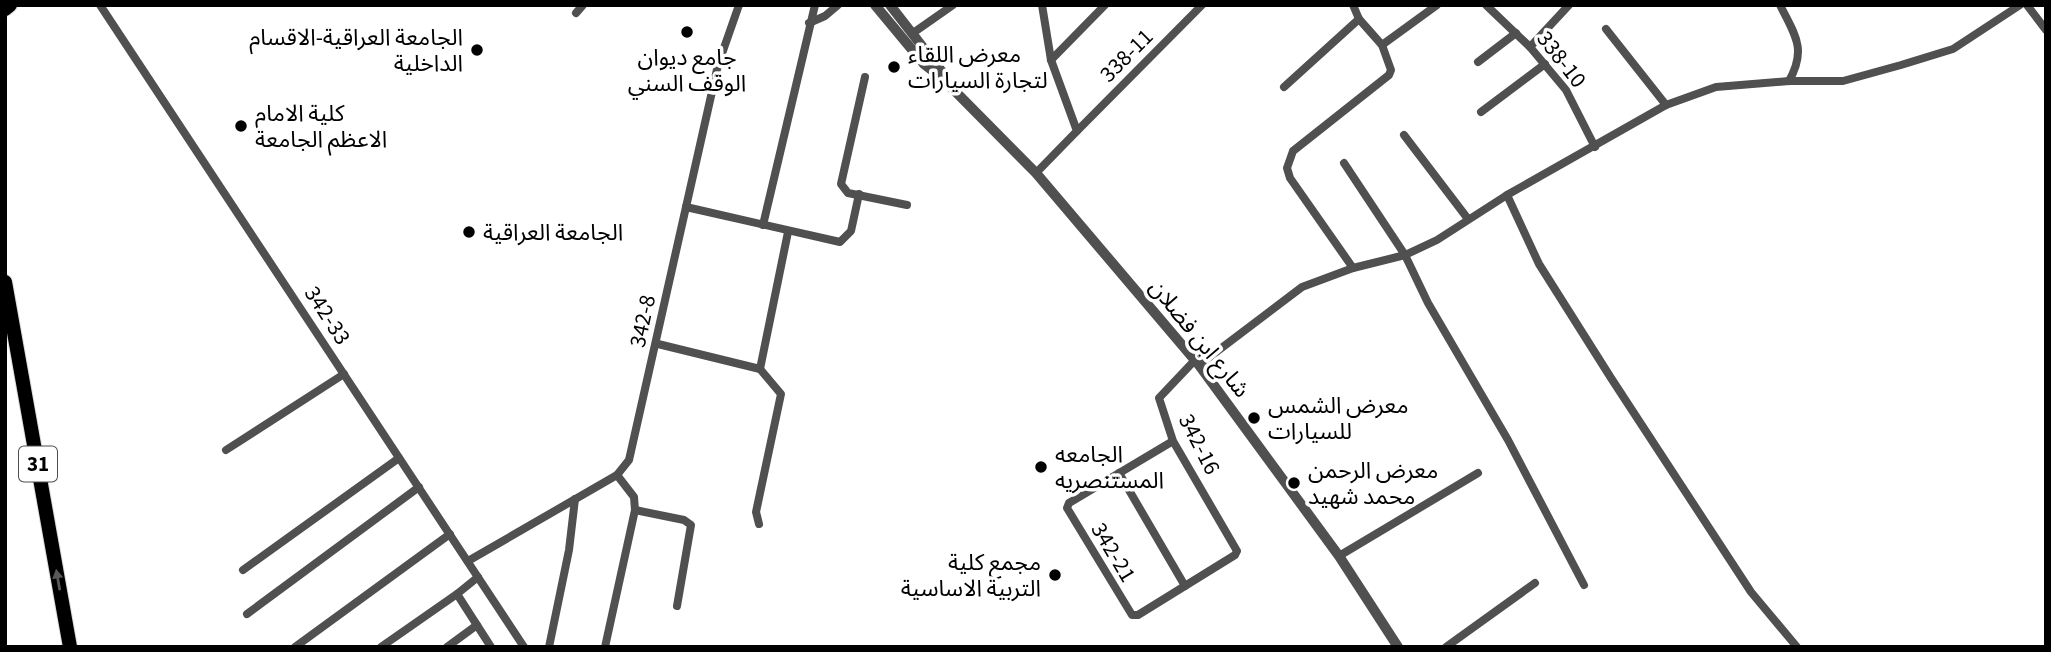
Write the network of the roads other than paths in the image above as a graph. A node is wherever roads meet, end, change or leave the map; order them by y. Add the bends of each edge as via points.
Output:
1 (10, 5) edge
2 (100, 5) edge
3 (583, 5) edge
4 (740, 5) edge
5 (815, 5) edge
6 (838, 5) edge
7 (875, 5) edge
8 (890, 5) edge
9 (953, 5) edge
10 (1042, 5) edge
11 (1105, 5) edge
12 (1202, 5) edge
13 (1353, 5) edge
14 (1437, 5) edge
15 (1486, 5) edge
16 (1569, 5) edge
17 (1780, 5) edge
18 (2020, 5) edge
19 (2027, 5) edge
20 (5, 9) edge
21 (576, 13) dead end
22 (1359, 19) junction
23 (809, 23) junction
24 (1606, 29) dead end
25 (2046, 30) edge
26 (913, 33) junction
27 (1517, 33) junction
28 (1382, 46) junction
29 (1530, 47) junction
30 (1051, 60) junction
31 (1478, 62) dead end
32 (1545, 64) junction
33 (865, 77) dead end
34 (942, 78) junction
35 (1789, 81) junction
36 (1284, 87) dead end
37 (1666, 105) junction
38 (1481, 112) dead end
39 (1077, 131) junction
40 (1404, 135) dead end
41 (1595, 147) junction
42 (1344, 163) dead end
43 (1036, 173) junction
44 (859, 194) junction
45 (1507, 195) junction
46 (907, 205) dead end
47 (686, 207) junction
48 (1468, 219) junction
49 (763, 225) junction
50 (788, 232) junction
51 (1405, 255) junction
52 (1353, 268) junction
53 (5, 282) edge
54 (658, 344) junction
55 (1197, 362) junction
56 (760, 369) junction
57 (344, 374) junction
58 (1174, 441) junction
59 (226, 450) dead end
60 (399, 458) junction
61 (1119, 473) junction
62 (1478, 473) dead end
63 (617, 475) junction
64 (419, 487) junction
65 (575, 499) junction
66 (635, 510) junction
67 (759, 524) dead end
68 (450, 534) junction
69 (1339, 556) junction
70 (468, 561) junction
71 (243, 570) dead end
72 (478, 577) junction
73 (1535, 583) dead end
74 (1584, 584) dead end
75 (1185, 586) junction
76 (457, 594) junction
77 (677, 606) dead end
78 (247, 614) dead end
79 (477, 625) junction
80 (70, 647) edge
81 (295, 647) edge
82 (381, 647) edge
83 (447, 647) edge
84 (491, 647) edge
85 (524, 647) edge
86 (549, 647) edge
87 (606, 647) edge
88 (1398, 647) edge
89 (1446, 647) edge
90 (1797, 647) edge

1 - 20 highway
2 - 57 street, 342-33
3 - 21 street
4 - 47 street, 342-8 via 718,65
5 - 23 street
6 - 23 street
7 - 34 street, شارع ابن فضلان via 923,64
8 - 26 street, شارع ابن فضلان
9 - 26 street
10 - 30 street
11 - 30 street
12 - 39 street, 338-11
13 - 22 street
14 - 28 street
15 - 27 street, 338-10
16 - 29 street
17 - 35 street via 1799,46 1797,66
18 - 35 street via 1953,49 1843,81
19 - 25 street
22 - 28 street
22 - 36 street
23 - 49 street
24 - 37 street
26 - 34 street, شارع ابن فضلان
27 - 29 street, 338-10
27 - 31 street
28 - 52 street via 1389,75 1287,160 1290,178
29 - 32 street, 338-10
30 - 39 street
32 - 38 street
32 - 41 street, 338-10 via 1566,90
33 - 44 street via 841,184 848,193
34 - 43 street, شارع ابن فضلان
35 - 37 street via 1716,87
37 - 41 street
39 - 43 street, 338-11
40 - 48 street
41 - 45 street
42 - 51 street
43 - 55 street, شارع ابن فضلان
44 - 46 street
44 - 50 street via 851,231 840,242
45 - 48 street
45 - 90 street via 1539,264 1611,378 1751,592
47 - 49 street
47 - 54 street, 342-8
48 - 51 street
49 - 50 street
50 - 56 street
51 - 52 street
51 - 74 street
52 - 55 street via 1302,287
80 -> 53 highway, 31
54 - 56 street
54 - 63 street, 342-8 via 629,460
55 - 58 street, 342-16 via 1159,398
55 - 69 street, شارع ابن فضلان
56 - 67 street via 782,398 756,512
57 - 59 street
57 - 60 street, 342-33
58 - 61 street
58 - 75 street, 342-16 via 1237,551
60 - 64 street, 342-33
60 - 71 street
61 - 75 street
61 - 75 street, 342-21 via 1067,508 1132,615
62 - 69 street
63 - 65 street
63 - 66 street via 634,497
64 - 68 street, 342-33
64 - 78 street
65 - 70 street
65 - 86 street
66 - 77 street via 691,525
66 - 87 street
68 - 70 street, 342-33
68 - 81 street
69 - 88 street, شارع ابن فضلان
70 - 72 street, 342-33
72 - 76 street
72 - 85 street, 342-33
73 - 89 street
76 - 79 street
76 - 82 street
79 - 83 street
79 - 84 street

